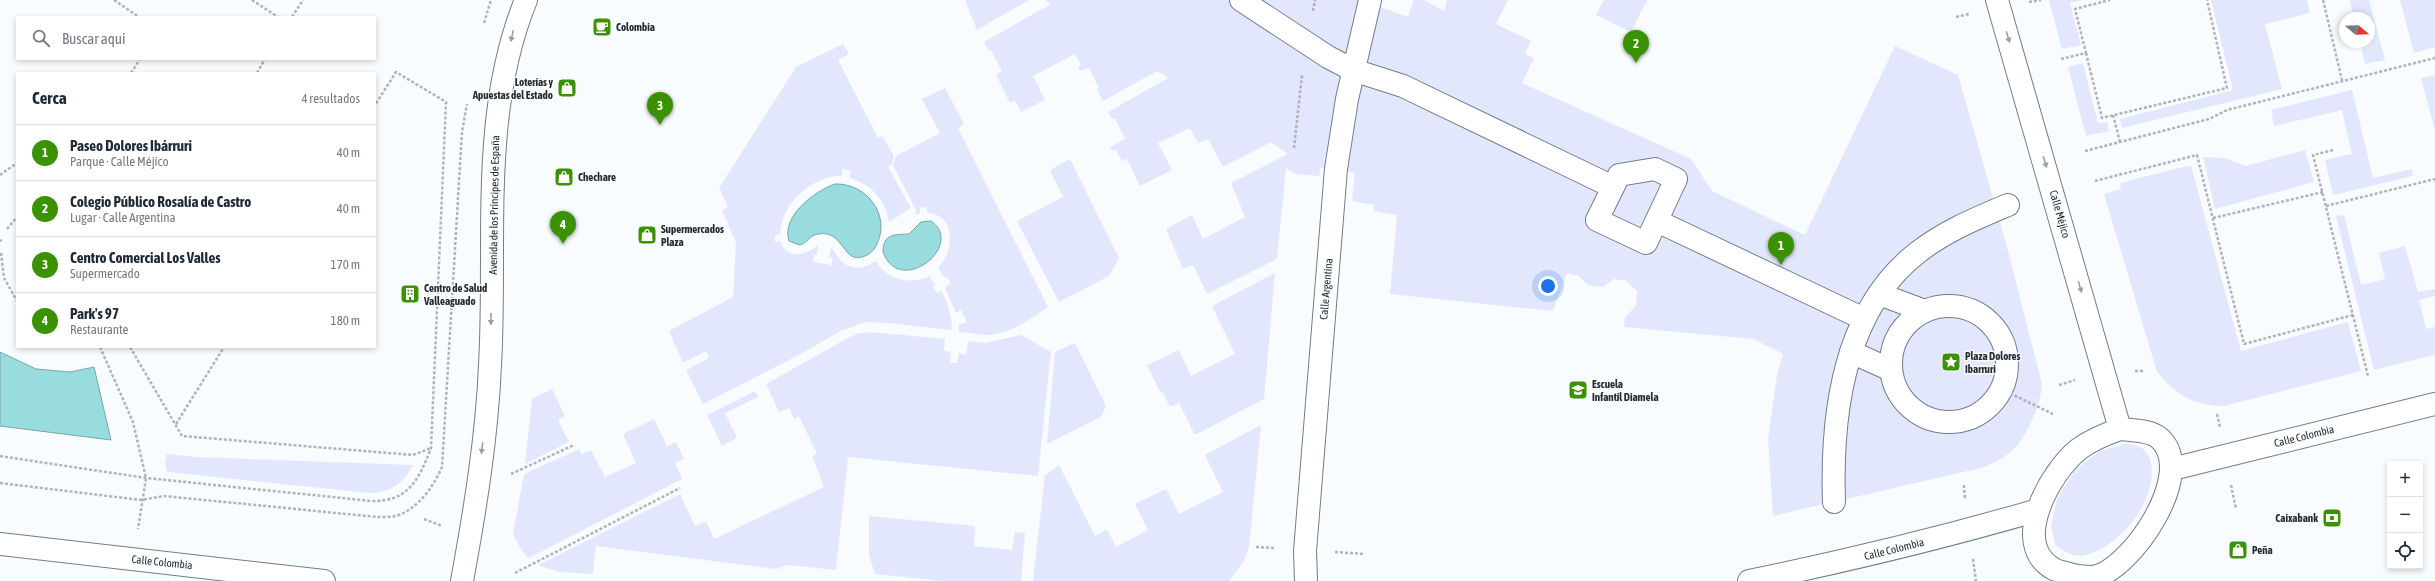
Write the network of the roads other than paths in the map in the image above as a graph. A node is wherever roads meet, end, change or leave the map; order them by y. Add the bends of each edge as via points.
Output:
1 (526, 0) edge
2 (1240, 0) edge
3 (1370, 0) edge
4 (1997, 0) edge
5 (1353, 70) junction
6 (1613, 187) junction
7 (2008, 204) dead end
8 (1657, 220) junction
9 (1880, 294) junction
10 (1925, 311) junction
11 (1864, 319) junction
12 (1851, 352) junction
13 (1891, 370) junction
14 (2435, 404) edge
15 (2120, 429) junction
16 (2172, 469) junction
17 (1834, 502) dead end
18 (2038, 510) junction
19 (0, 544) edge
20 (2110, 575) edge
21 (324, 581) edge
22 (462, 581) edge
23 (1306, 581) edge
24 (1749, 581) edge

1 -> 22 street, Avenida de los Príncipes de España via 513,30 502,81 496,134 490,372 471,534
2 - 5 street
3 - 5 street, Calle Argentina
4 -> 15 street, Calle Méjico
5 - 6 street via 1403,86
5 - 23 street, Calle Argentina via 1336,169 1305,551
6 - 8 street via 1597,220 1646,244
6 - 8 street via 1619,175 1655,169 1676,179
7 - 9 street via 1962,224 1933,242 1897,271
8 - 11 street
9 - 10 street
9 - 11 street
10 - 13 street via 1902,329 1891,356
10 - 13 street via 1942,306 1959,306 1976,312 1990,323 2001,337 2006,354 2007,372 2001,389 1991,405 1976,416 1958,422 1939,422 1921,416 1907,404 1896,389
11 - 12 street
12 - 13 street
12 - 17 street via 1837,417 1833,466
14 - 16 street, Calle Colombia
15 - 16 street via 2140,431 2157,437 2166,449
15 - 18 street via 2078,449 2048,486
16 - 20 street via 2167,496 2151,526
18 - 20 street via 2033,538 2039,555 2052,568 2072,575
18 - 24 street, Calle Colombia via 1827,565
19 - 21 street, Calle Colombia

